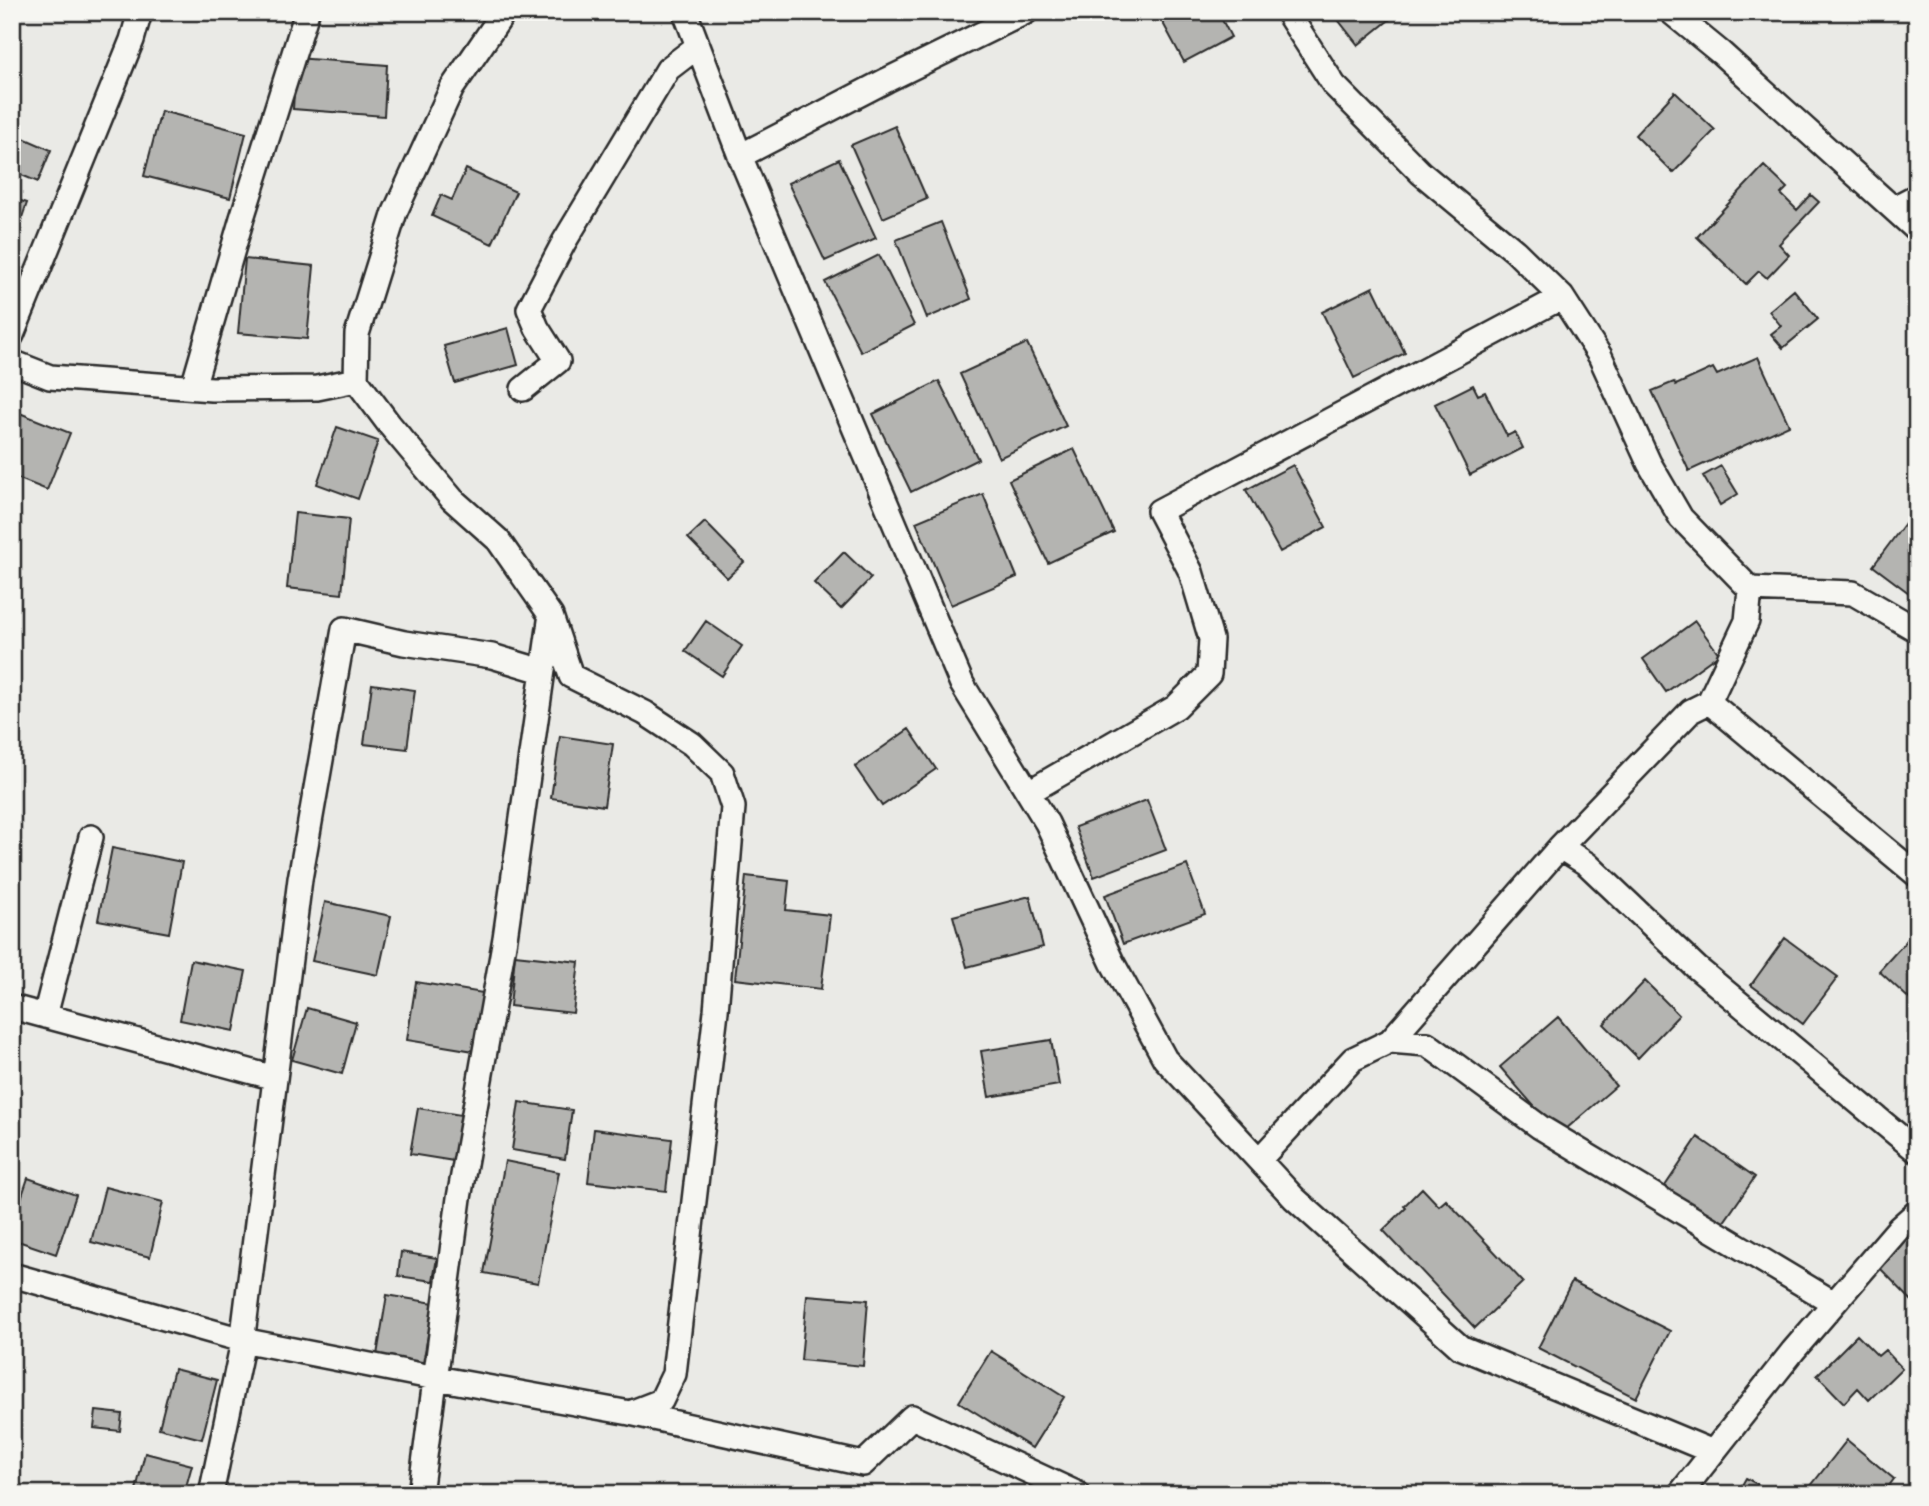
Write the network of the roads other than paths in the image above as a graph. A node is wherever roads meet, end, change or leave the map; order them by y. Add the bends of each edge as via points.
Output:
1 (140, 12) edge
2 (307, 12) edge
3 (504, 12) edge
4 (685, 12) edge
5 (1026, 12) edge
6 (1287, 12) edge
7 (1671, 12) edge
8 (698, 46) junction
9 (740, 156) junction
10 (1917, 196) edge
11 (1894, 208) junction
12 (1917, 230) edge
13 (1562, 297) junction
14 (12, 335) edge
15 (12, 362) edge
16 (356, 380) junction
17 (193, 387) junction
18 (523, 389) dead end
19 (1750, 589) junction
20 (551, 616) junction
21 (1917, 630) edge
22 (542, 671) junction
23 (1709, 702) junction
24 (1029, 792) junction
25 (91, 837) dead end
26 (1560, 847) junction
27 (1917, 875) edge
28 (12, 1007) edge
29 (45, 1016) junction
30 (1390, 1041) junction
31 (275, 1078) junction
32 (1917, 1150) edge
33 (1259, 1160) junction
34 (1917, 1212) edge
35 (12, 1275) edge
36 (1834, 1303) junction
37 (242, 1340) junction
38 (436, 1378) junction
39 (630, 1413) junction
40 (1713, 1452) junction
41 (211, 1494) edge
42 (421, 1494) edge
43 (1078, 1494) edge
44 (1680, 1494) edge

1 - 14 street
2 - 17 street
3 - 16 street via 452,88 395,212 357,334
4 - 8 street
5 - 9 street
6 - 13 street via 1334,85 1421,173 1515,251
7 - 11 street
8 - 9 street
8 - 18 street via 668,69 529,309 558,361
9 - 24 street via 962,684
10 - 11 street
11 - 12 street
13 - 19 street via 1600,356 1649,463 1682,518
13 - 24 street via 1159,511 1191,572 1211,639 1209,674 1176,707
15 - 17 street via 50,377
16 - 17 street via 317,388
16 - 20 street via 452,499 498,540
19 - 21 street via 1853,593
19 - 23 street via 1747,621
20 - 22 street
20 - 39 street via 571,677 645,713 692,744 722,773 733,807 716,1011 674,1374 661,1401
22 - 31 street via 492,656 344,629 300,879
22 - 38 street via 505,937 459,1198
23 - 26 street via 1691,711
23 - 27 street
24 - 33 street via 1165,1059
25 - 29 street
26 - 30 street
26 - 32 street via 1587,864 1697,968
28 - 29 street
29 - 31 street
30 - 33 street via 1353,1059
30 - 36 street via 1427,1044 1540,1127
31 - 37 street
33 - 40 street via 1294,1198 1460,1348
34 - 36 street
35 - 37 street
36 - 40 street
37 - 38 street
37 - 41 street
38 - 39 street
38 - 42 street
39 - 43 street via 863,1464 912,1417
40 - 44 street

